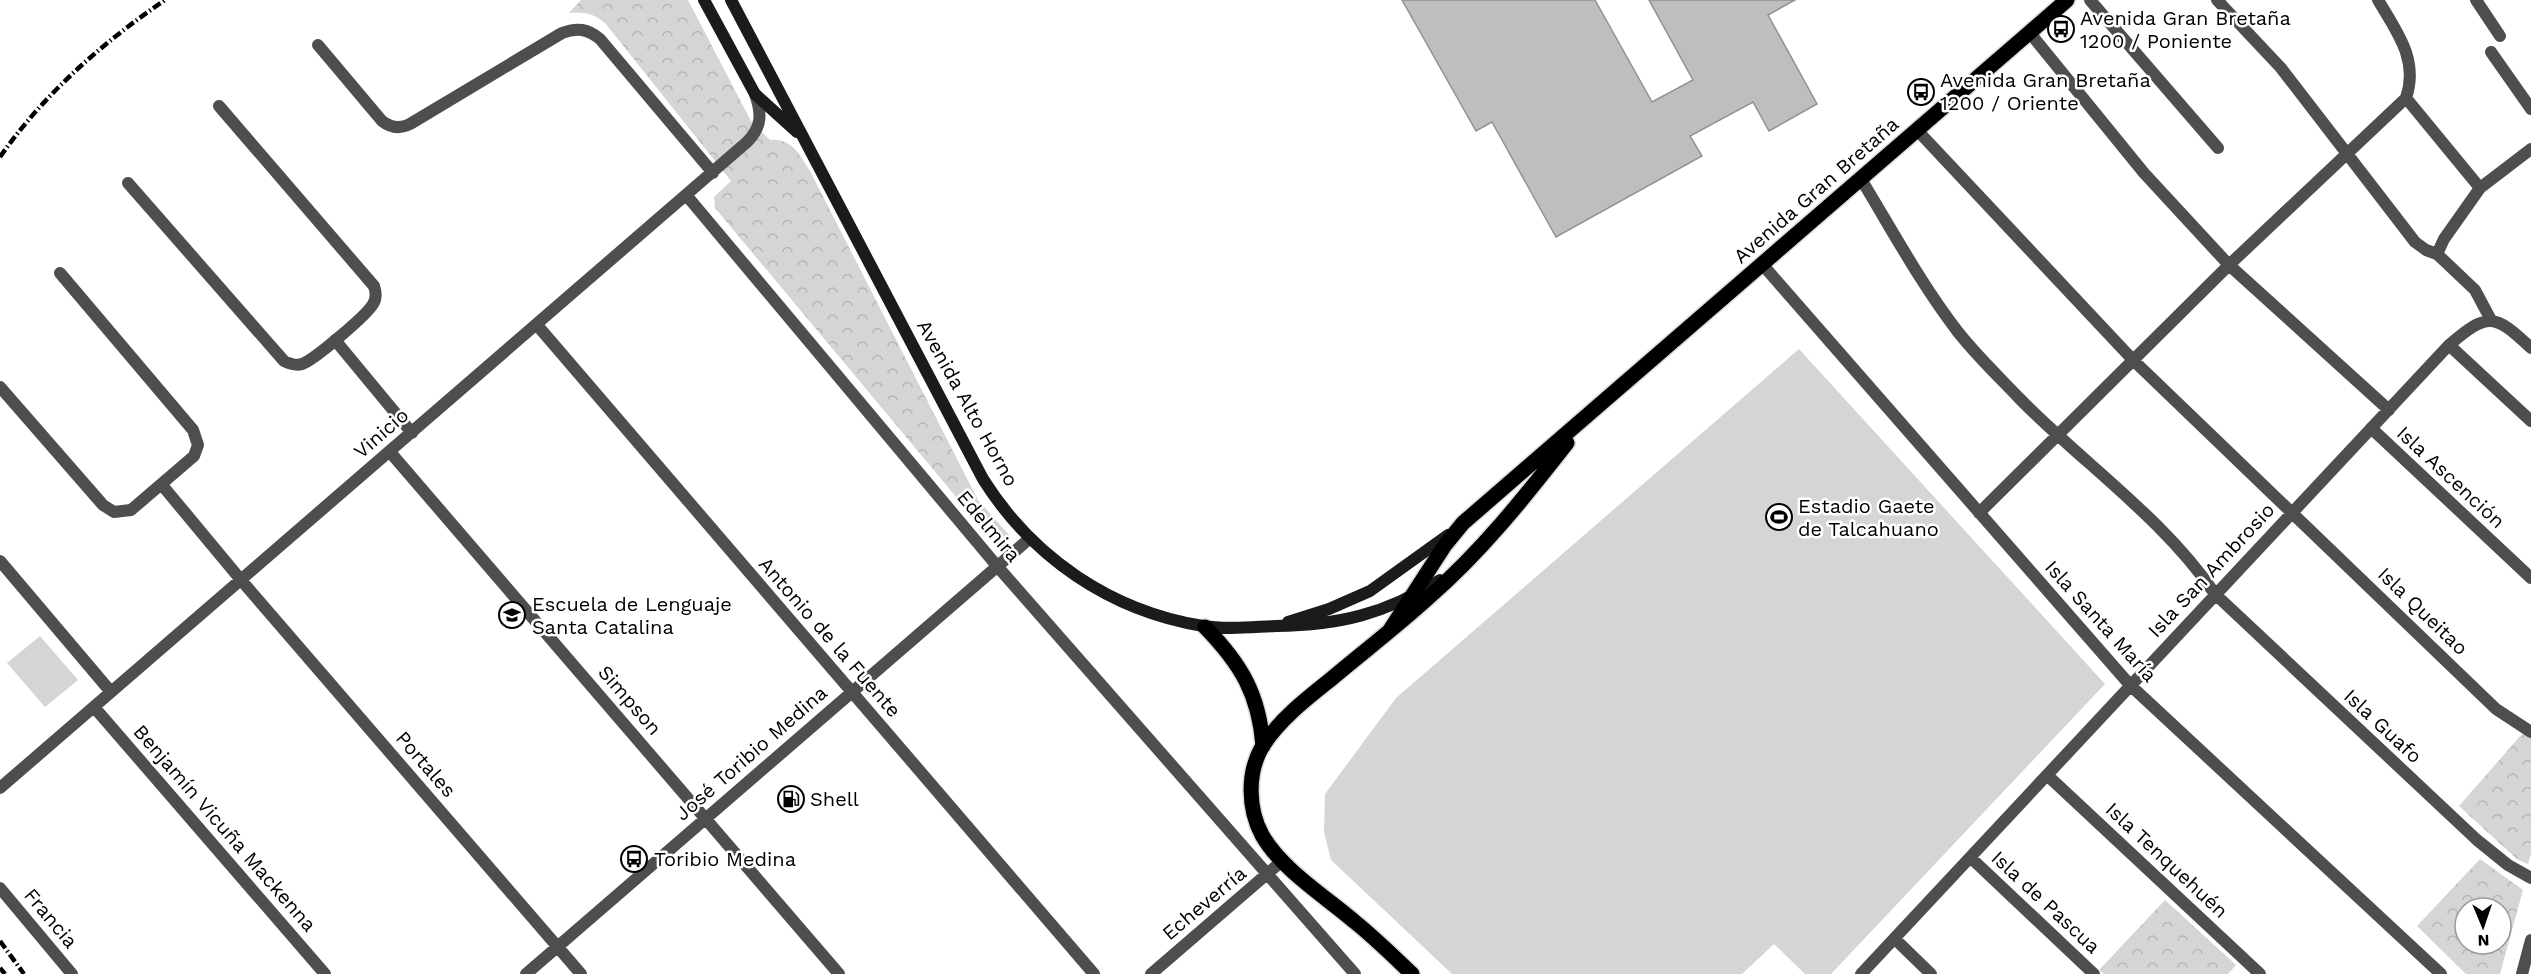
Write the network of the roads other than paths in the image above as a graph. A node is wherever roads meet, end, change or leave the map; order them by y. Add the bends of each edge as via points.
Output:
1 (704, 0) edge
2 (731, 0) edge
3 (2067, 0) edge
4 (2090, 0) edge
5 (2217, 0) edge
6 (2378, 0) edge
7 (2476, 0) edge
8 (2030, 33) junction
9 (2500, 36) dead end
10 (318, 45) dead end
11 (2491, 52) dead end
12 (755, 94) junction
13 (2406, 98) junction
14 (219, 106) dead end
15 (2531, 109) edge
16 (1917, 130) junction
17 (803, 137) junction
18 (2218, 148) dead end
19 (2531, 149) edge
20 (2345, 153) junction
21 (713, 173) junction
22 (1861, 179) junction
23 (128, 183) dead end
24 (2480, 188) junction
25 (687, 196) junction
26 (2437, 254) junction
27 (1762, 264) junction
28 (2229, 265) junction
29 (60, 273) dead end
30 (2492, 320) junction
31 (537, 325) junction
32 (335, 340) junction
33 (2449, 345) junction
34 (2531, 348) edge
35 (2133, 360) junction
36 (0, 387) edge
37 (2389, 410) junction
38 (1592, 411) junction
39 (2531, 421) edge
40 (2371, 428) junction
41 (412, 433) junction
42 (2057, 435) junction
43 (390, 452) junction
44 (162, 485) junction
45 (2293, 512) junction
46 (1979, 513) junction
47 (1463, 523) junction
48 (1029, 539) junction
49 (0, 561) edge
50 (1464, 563) junction
51 (997, 566) junction
52 (2531, 578) edge
53 (241, 580) junction
54 (2215, 594) junction
55 (1414, 596) junction
56 (1275, 626) junction
57 (1205, 627) junction
58 (1390, 630) junction
59 (2130, 685) junction
60 (111, 692) junction
61 (852, 692) junction
62 (94, 707) junction
63 (2531, 732) edge
64 (1263, 746) junction
65 (2047, 775) junction
66 (0, 788) edge
67 (706, 818) junction
68 (1971, 858) junction
69 (1282, 861) junction
70 (1268, 875) junction
71 (2531, 878) edge
72 (0, 888) edge
73 (1895, 939) junction
74 (2531, 940) edge
75 (558, 947) junction
76 (1347, 971) edge
77 (72, 974) edge
78 (325, 974) edge
79 (526, 974) edge
80 (581, 974) edge
81 (840, 974) edge
82 (1094, 974) edge
83 (1151, 974) edge
84 (1412, 974) edge
85 (1861, 974) edge
86 (1931, 974) edge
87 (2094, 974) edge
88 (2260, 974) edge
89 (2441, 974) edge
90 (2522, 974) edge

1 - 12 main road, Avenida Alto Horno
2 - 17 main road, Avenida Alto Horno
3 - 8 main road, Avenida Gran Bretaña
4 - 18 street
5 - 20 street via 2281,68
6 - 13 street via 2409,58 2411,80
7 - 9 street
8 - 16 main road, Avenida Gran Bretaña
8 - 28 street via 2144,173
10 - 21 street via 382,121 399,127 562,33 575,29 589,31 600,39
11 - 15 street
12 - 17 main road, Avenida Alto Horno
12 - 21 street, Vinicio via 760,117 754,135
13 - 20 street
13 - 24 street
14 - 32 street via 374,286 373,305
16 - 22 main road, Avenida Gran Bretaña
16 - 35 street, Isla Queitao
17 - 48 main road, Avenida Alto Horno via 983,478
19 - 24 street
20 - 26 street via 2415,242
20 - 28 street
21 - 25 street, Vinicio
22 - 27 main road, Avenida Gran Bretaña
22 - 42 street, Isla Guafo via 1959,333
23 - 32 street via 284,361 304,363
24 - 26 street
25 - 31 street, Vinicio
25 - 51 street, Edelmira
26 - 30 street via 2475,290
27 - 38 main road, Avenida Gran Bretaña
27 - 46 street, Isla Santa María
28 - 35 street
28 - 37 street
29 - 44 street via 193,430 198,445 194,456
30 - 33 street, Isla San Ambrosio via 2475,325
30 - 34 street via 2510,328
31 - 41 street, Vinicio
31 - 61 street, Antonio de la Fuente
32 - 41 street
33 - 37 street, Isla San Ambrosio
33 - 39 street
35 - 42 street
35 - 45 street, Isla Queitao
36 - 44 street via 108,510 131,510
37 - 40 street, Isla San Ambrosio
38 - 47 main road, Avenida Gran Bretaña
38 - 50 main road, Avenida Gran Bretaña via 1519,505
40 - 45 street, Isla San Ambrosio
40 - 52 street, Isla Ascención
41 - 43 street, Vinicio
42 - 46 street
42 - 54 street, Isla Guafo via 2152,521 2196,566
43 - 53 street, Vinicio
43 - 67 street, Simpson
44 - 53 street, Portales
45 - 54 street, Isla San Ambrosio
45 - 63 street, Isla Queitao via 2496,709
46 - 59 street, Isla Santa María
47 - 55 main road
47 - 56 main road, Avenida Gran Bretaña via 1370,591
48 - 51 street, José Toribio Medina
48 - 57 main road, Avenida Alto Horno via 1064,569 1111,596 1146,611
49 - 60 street
50 - 55 main road, Avenida Gran Bretaña
50 - 58 main road, Avenida Gran Bretaña
51 - 61 street, José Toribio Medina
51 - 70 street, Edelmira
53 - 60 street, Vinicio
53 - 75 street, Portales
54 - 59 street, Isla San Ambrosio
54 - 71 street, Isla Guafo via 2477,840
55 - 56 main road, Avenida Gran Bretaña via 1353,619
55 - 58 main road, Avenida Gran Bretaña
56 - 57 main road, Avenida Gran Bretaña
57 - 64 main road via 1232,656 1249,685
58 - 64 main road, Avenida Gran Bretaña via 1293,712
59 - 65 street, Isla San Ambrosio
59 - 89 street, Isla Santa María
60 - 62 street, Vinicio
61 - 67 street, José Toribio Medina
61 - 82 street, Antonio de la Fuente
62 - 66 street, Vinicio
62 - 78 street, Benjamín Vicuña Mackenna
64 - 69 main road via 1252,775 1252,807 1261,833
65 - 68 street, Isla San Ambrosio
65 - 88 street, Isla Tenquehuén
67 - 75 street, José Toribio Medina
67 - 81 street, Simpson
68 - 73 street, Isla San Ambrosio
68 - 87 street, Isla de Pascua
69 - 70 street, Echeverría
69 - 84 main road
70 - 76 street
70 - 83 street, Echeverría
72 - 77 street, Francia
73 - 85 street, Isla San Ambrosio
73 - 86 street
74 - 90 street
75 - 79 street, José Toribio Medina
75 - 80 street, Portales

